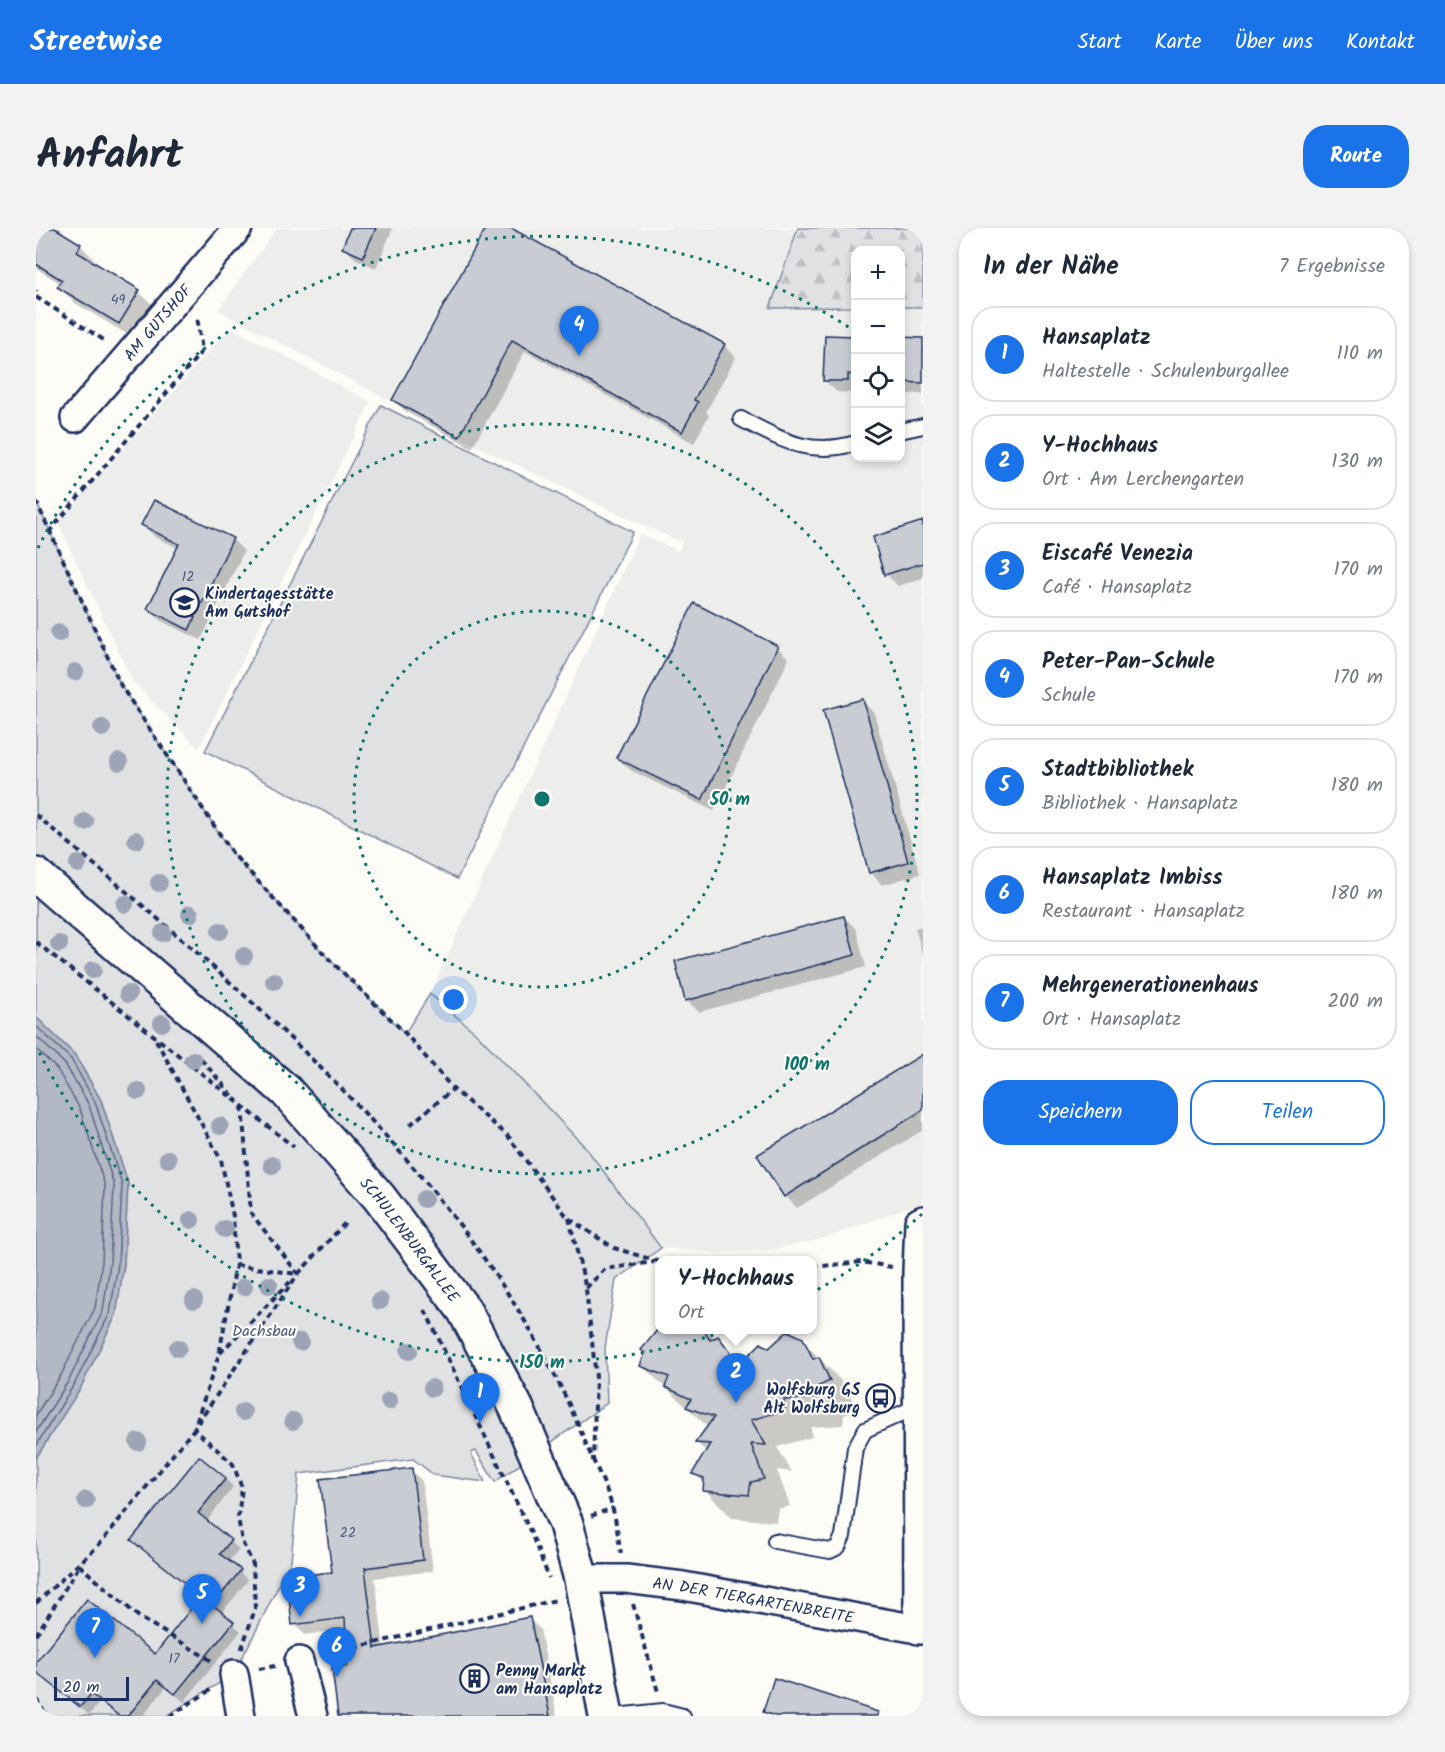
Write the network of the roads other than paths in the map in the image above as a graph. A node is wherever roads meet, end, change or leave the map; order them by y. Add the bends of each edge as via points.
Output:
1 (238, 228) edge
2 (75, 418) dead end
3 (741, 419) dead end
4 (923, 426) edge
5 (905, 430) edge
6 (851, 444) edge
7 (36, 875) edge
8 (921, 1221) edge
9 (918, 1407) junction
10 (775, 1542) dead end
11 (581, 1579) junction
12 (921, 1630) edge
13 (299, 1661) road end
14 (234, 1674) road end
15 (241, 1716) edge
16 (313, 1716) edge
17 (606, 1716) edge
18 (615, 1716) edge
19 (683, 1716) edge

1 - 2 street, AM GUTSHOF
3 - 6 lane via 804,448
4 - 5 lane
7 - 11 street, SCHULENBURGALLEE via 286,1091 379,1197 464,1310 510,1397 566,1524
8 - 9 street
9 - 10 lane via 865,1430 855,1448 843,1536 838,1547 830,1551
9 - 12 street
11 - 12 street, AN DER TIERGARTENBREITE via 626,1579 683,1586
11 - 17 street, SCHULENBURGALLEE
13 - 16 street
14 - 15 street
18 - 19 lane via 663,1711

